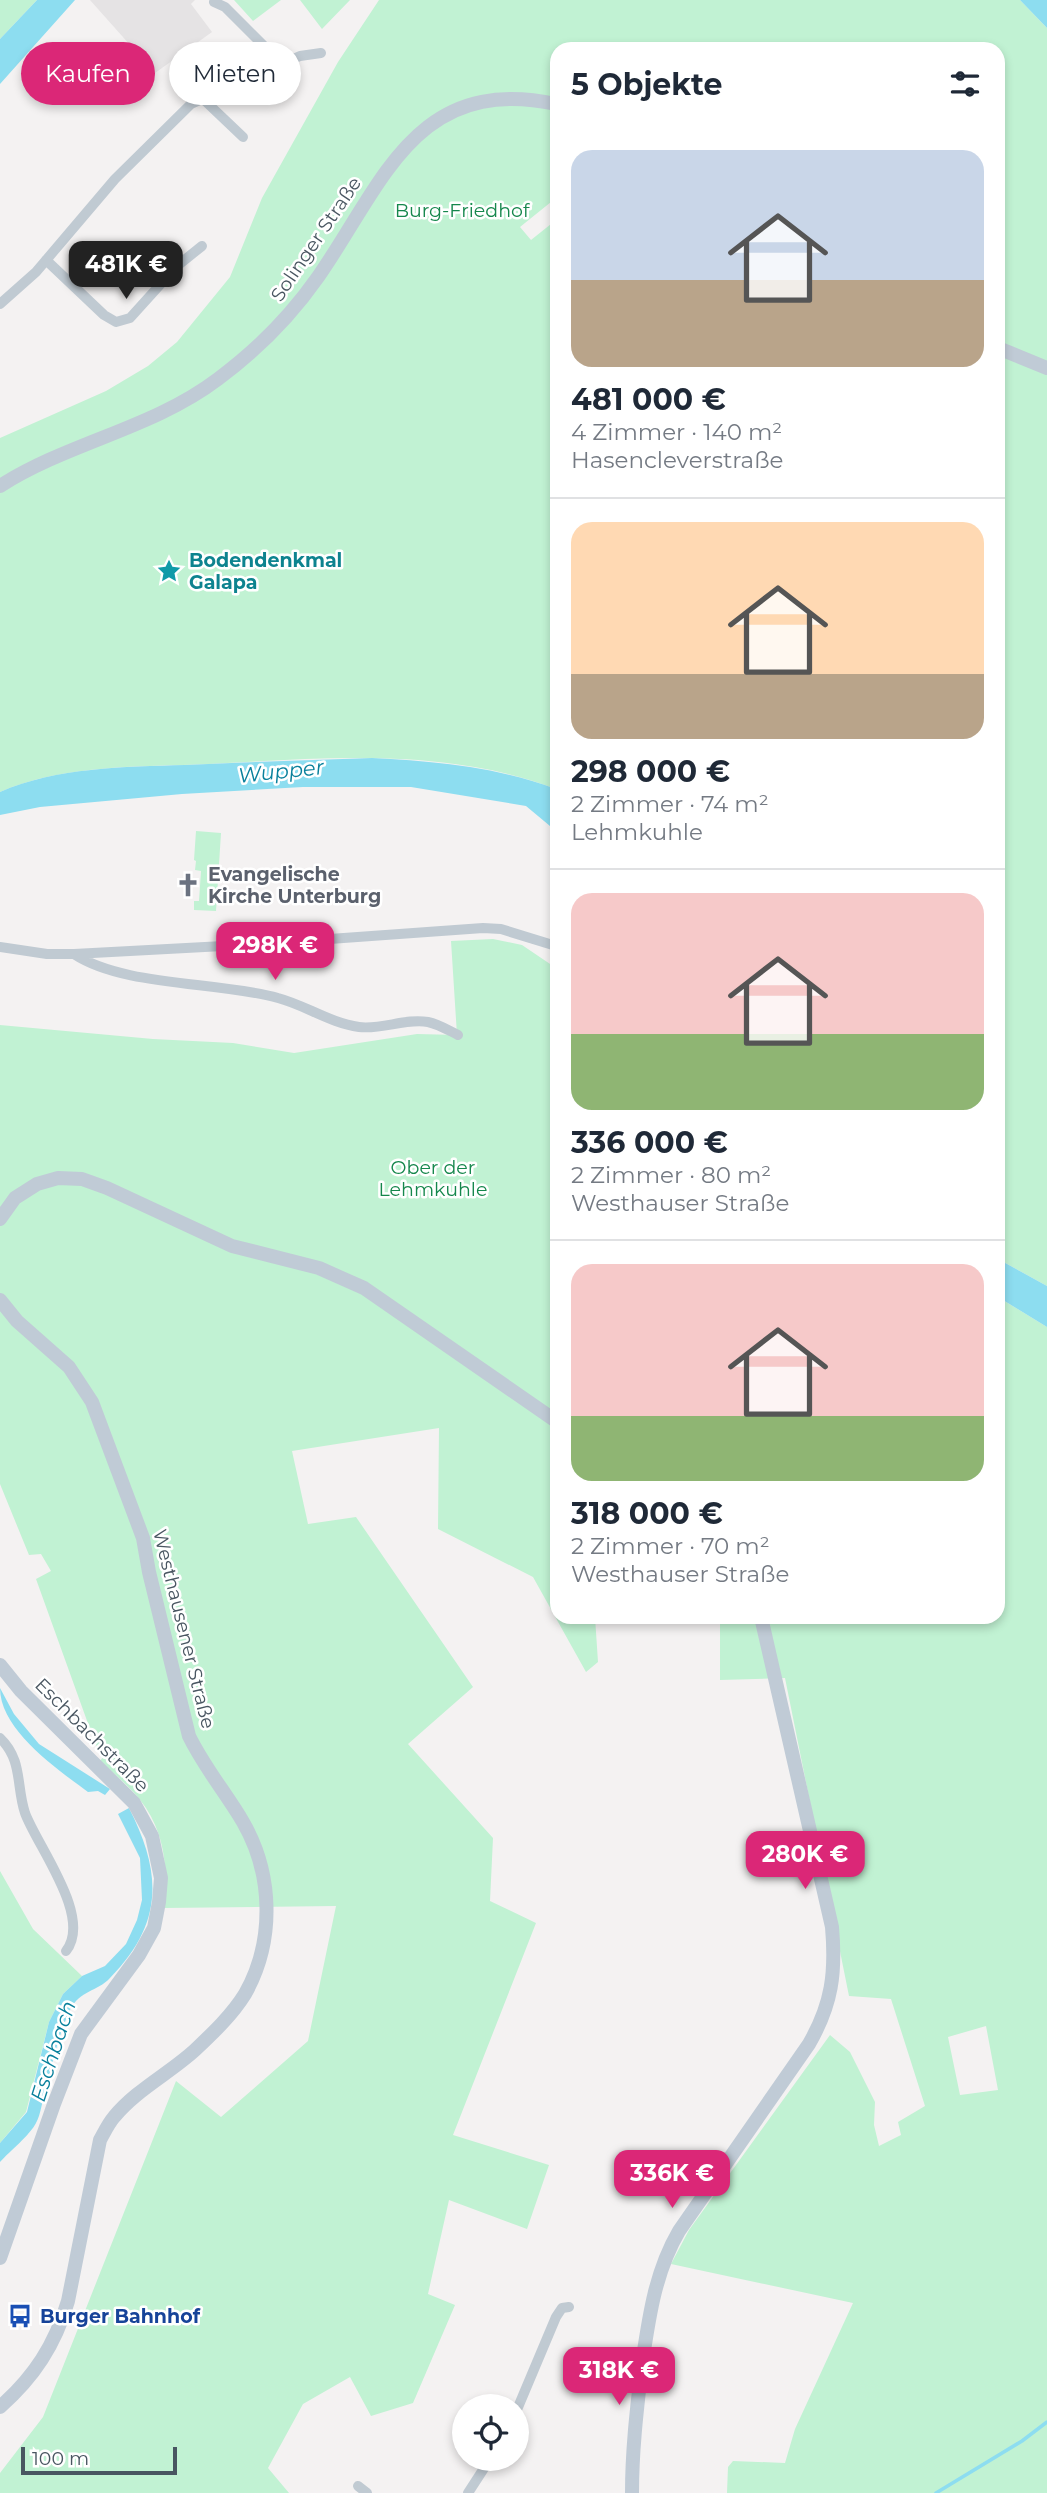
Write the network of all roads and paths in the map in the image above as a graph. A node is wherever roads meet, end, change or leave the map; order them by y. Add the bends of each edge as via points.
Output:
1 (214, 2) dead end
2 (260, 42) edge
3 (321, 53) dead end
4 (301, 56) edge
5 (550, 103) edge
6 (192, 105) edge
7 (209, 105) edge
8 (243, 137) dead end
9 (202, 247) dead end
10 (46, 260) junction
11 (0, 304) edge
12 (1005, 351) edge
13 (1047, 368) edge
14 (0, 486) edge
15 (550, 944) edge
16 (0, 947) edge
17 (74, 954) junction
18 (458, 1035) dead end
19 (0, 1219) edge
20 (0, 1300) edge
21 (550, 1417) edge
22 (763, 1624) edge
23 (0, 1665) edge
24 (0, 1738) edge
25 (66, 1951) dead end
26 (0, 2258) edge
27 (569, 2307) dead end
28 (524, 2394) edge
29 (0, 2407) edge
30 (482, 2471) edge
31 (468, 2493) edge
32 (632, 2493) edge

1 - 2 street
3 - 4 street
5 - 14 main road, Solinger Straße via 489,100 457,109 430,125 391,165 298,304 245,358 167,410
6 - 10 street via 115,178
7 - 8 street
9 - 10 street via 177,266 132,317 121,322 104,316
10 - 11 street
12 - 13 main road
15 - 17 street via 501,929 483,929
16 - 17 street
17 - 18 street via 92,964 145,978 280,998 353,1026 425,1022
19 - 21 main road via 15,1198 37,1184 64,1178 92,1182 232,1246 319,1268 364,1288
20 - 29 main road, Westhausener Straße via 69,1367 92,1402 143,1538 185,1723 197,1752 256,1848 267,1908 262,1947 244,1995 205,2040 114,2117 100,2140 61,2325 38,2368
22 - 32 main road via 832,1927 832,1987 809,2044 679,2231 664,2260 646,2331 632,2442
23 - 26 main road, Eschbachstraße via 134,1803 152,1836 161,1878 153,1928 139,1955 81,2034
24 - 25 street via 16,1760 25,1813 63,1888 74,1928
27 - 28 street via 562,2308 556,2318
30 - 31 street

